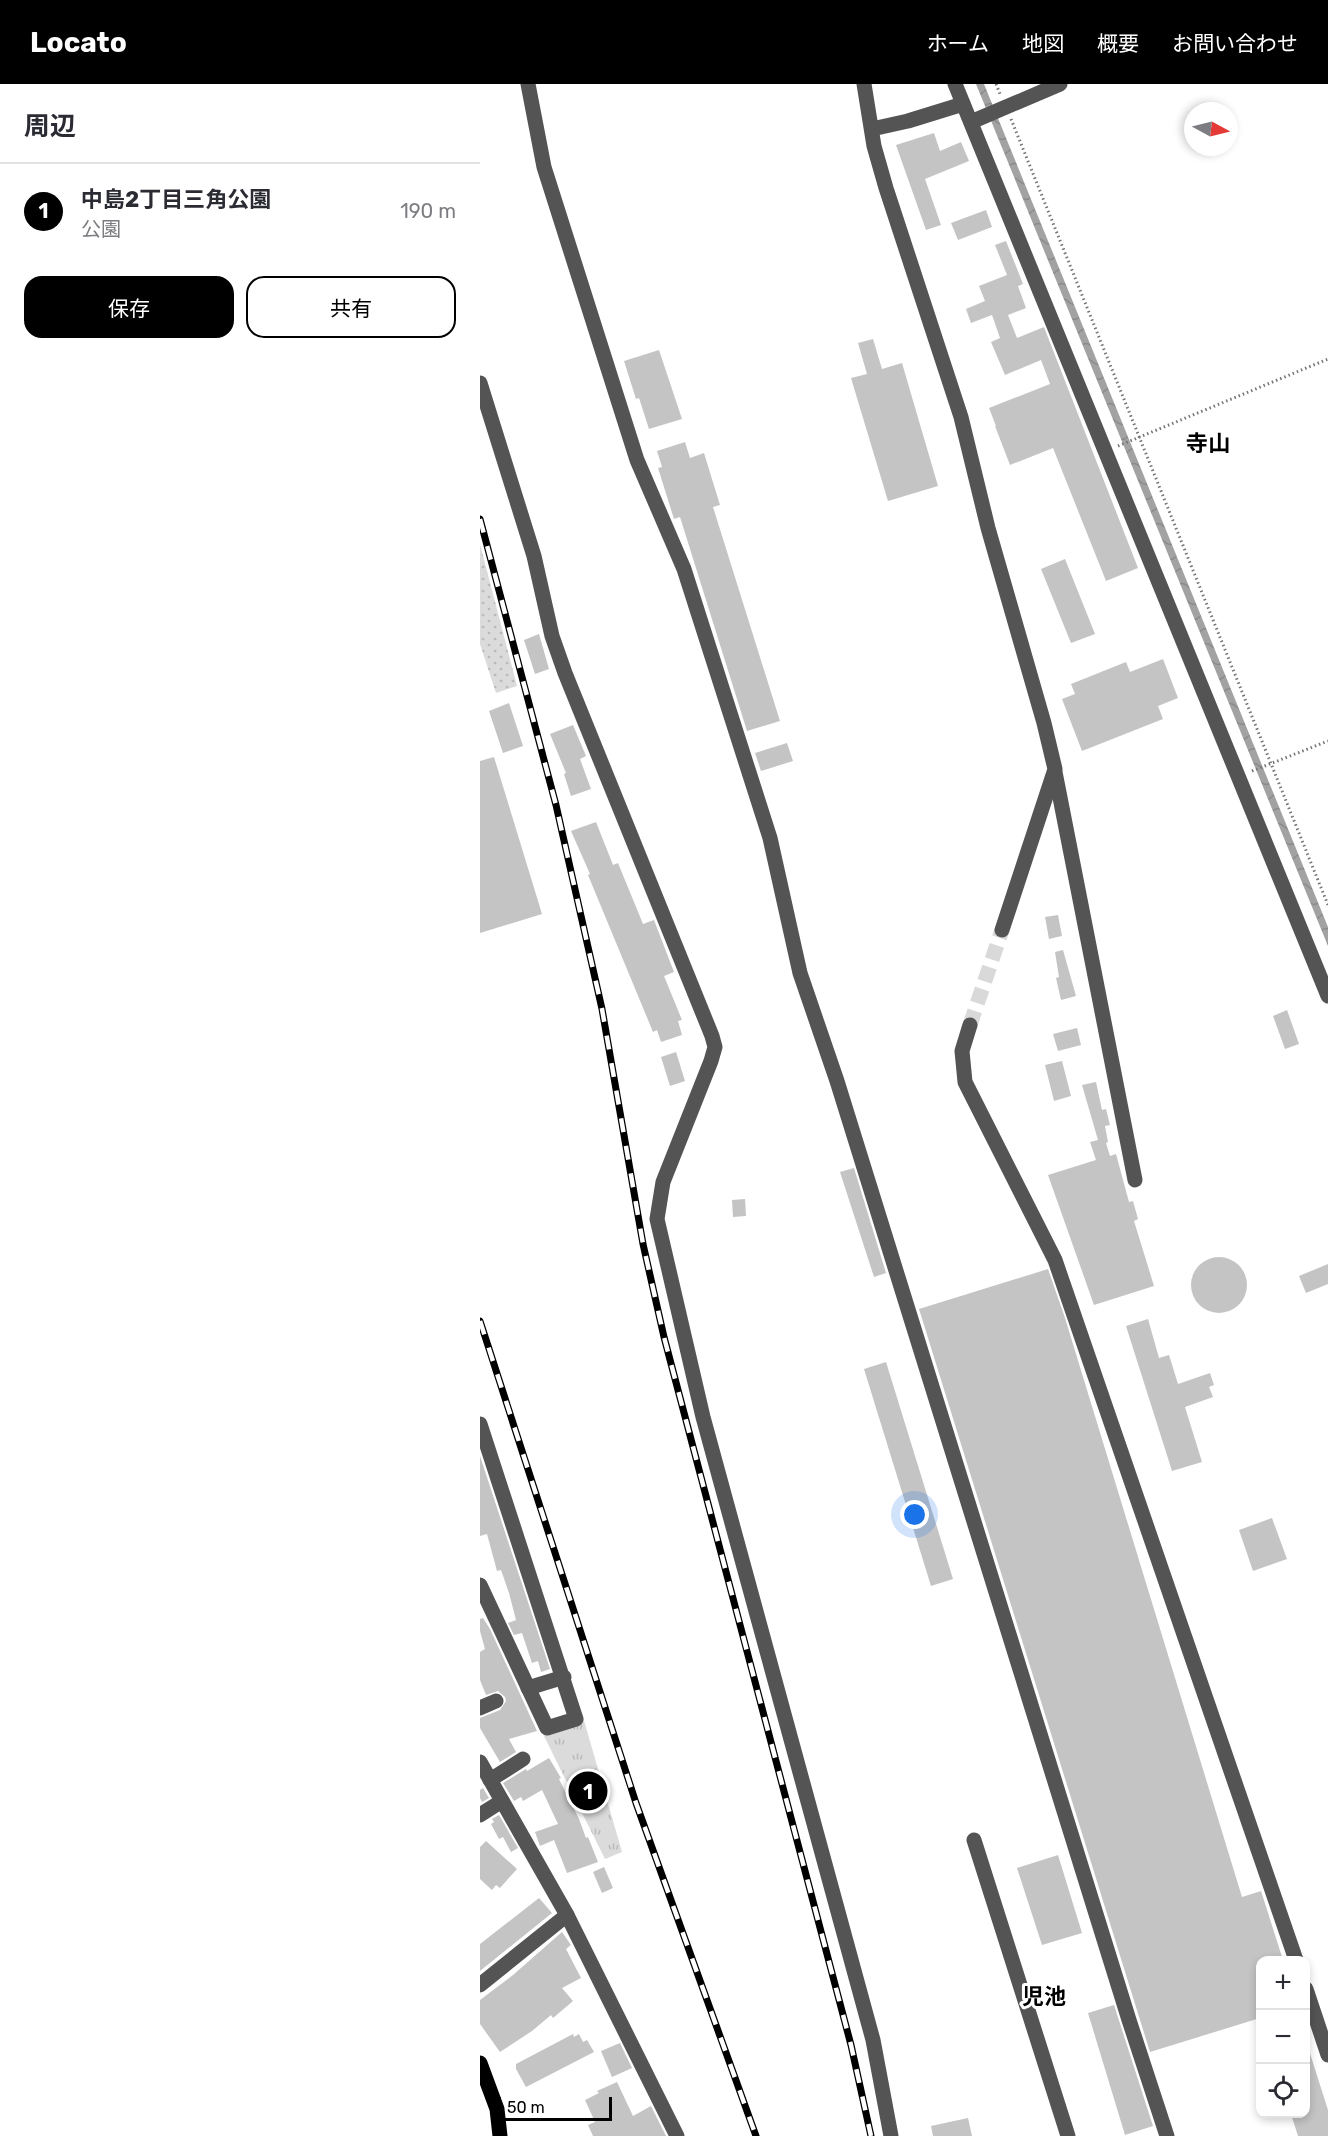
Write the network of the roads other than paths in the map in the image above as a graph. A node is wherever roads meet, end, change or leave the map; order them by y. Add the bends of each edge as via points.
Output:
1 (528, 84) edge
2 (864, 84) edge
3 (955, 84) edge
4 (1060, 84) edge
5 (963, 104) junction
6 (971, 122) junction
7 (872, 129) junction
8 (480, 383) edge
9 (1054, 769) junction
10 (1002, 930) tunnel mouth
11 (1328, 996) edge
12 (970, 1025) tunnel mouth
13 (1135, 1180) dead end
14 (480, 1424) edge
15 (480, 1585) edge
16 (564, 1677) junction
17 (528, 1688) junction
18 (496, 1701) dead end
19 (480, 1708) edge
20 (523, 1759) dead end
21 (480, 1762) edge
22 (490, 1780) junction
23 (502, 1801) junction
24 (480, 1815) edge
25 (974, 1840) dead end
26 (567, 1915) junction
27 (1295, 1956) edge
28 (480, 1985) edge
29 (1310, 2003) edge
30 (1328, 2055) edge
31 (481, 2069) edge
32 (501, 2136) edge
33 (677, 2136) edge
34 (891, 2136) edge
35 (1068, 2136) edge
36 (1167, 2136) edge

1 - 36 street via 544,167 638,460 684,569 766,827 800,973
2 - 7 street
3 - 5 street
4 - 6 street
5 - 6 street
5 - 7 street
6 - 11 street
7 - 9 street via 886,188 961,417
8 - 34 street via 534,556 552,636 565,673 715,1047 663,1182 657,1219 703,1417 873,2040
9 - 10 street
9 - 13 street
12 - 27 street via 962,1051 965,1082 1056,1260
14 - 16 street
15 - 17 street
16 - 17 street
16 - 17 street via 576,1719 547,1728
18 - 19 street
20 - 22 street
21 - 22 street
22 - 23 street
23 - 24 street
23 - 26 street
25 - 35 street
26 - 28 street
26 - 33 street
29 - 30 street
31 - 32 main road via 497,2109

